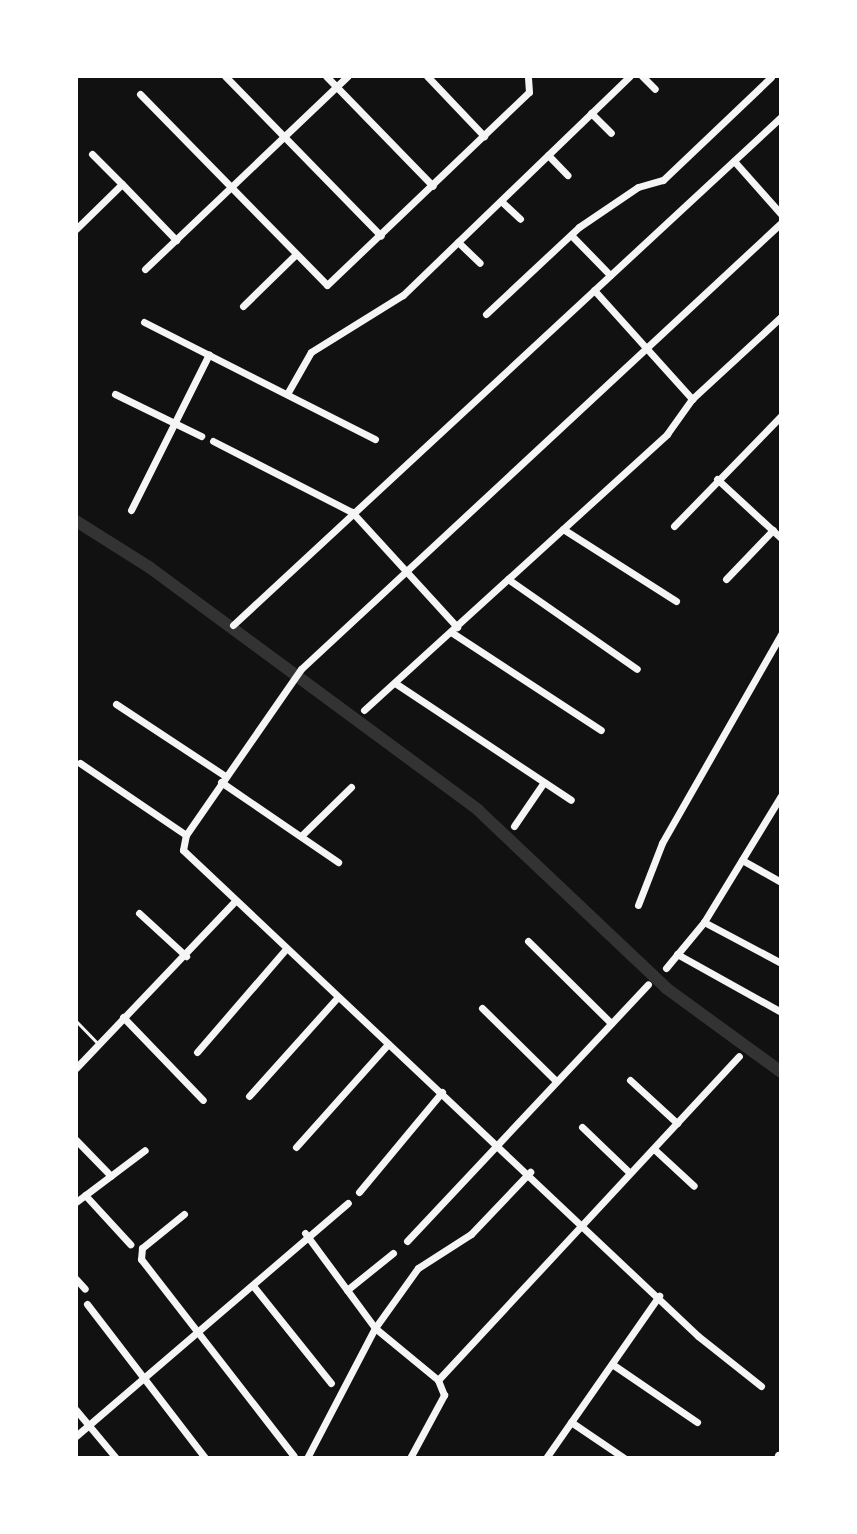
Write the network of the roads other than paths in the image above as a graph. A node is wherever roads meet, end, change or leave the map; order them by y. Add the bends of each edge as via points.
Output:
1 (225, 76) edge
2 (326, 76) edge
3 (348, 76) edge
4 (427, 76) edge
5 (528, 76) edge
6 (630, 76) edge
7 (642, 76) edge
8 (771, 77) edge
9 (337, 87) junction
10 (655, 89) dead end
11 (140, 94) dead end
12 (591, 113) junction
13 (781, 117) edge
14 (611, 133) dead end
15 (484, 136) junction
16 (284, 137) junction
17 (92, 154) dead end
18 (548, 155) junction
19 (734, 161) junction
20 (567, 175) dead end
21 (122, 184) junction
22 (433, 186) junction
23 (231, 188) junction
24 (501, 201) junction
25 (781, 214) edge
26 (520, 219) dead end
27 (781, 223) edge
28 (76, 229) edge
29 (571, 235) junction
30 (381, 236) junction
31 (176, 240) junction
32 (458, 242) junction
33 (295, 255) junction
34 (480, 263) dead end
35 (145, 269) dead end
36 (610, 275) junction
37 (594, 290) junction
38 (243, 306) dead end
39 (486, 314) dead end
40 (781, 317) edge
41 (144, 322) dead end
42 (646, 348) junction
43 (209, 354) junction
44 (115, 394) dead end
45 (287, 394) junction
46 (692, 399) junction
47 (781, 416) edge
48 (174, 423) junction
49 (201, 436) dead end
50 (375, 439) dead end
51 (213, 441) dead end
52 (717, 479) junction
53 (131, 510) dead end
54 (352, 512) junction
55 (674, 526) dead end
56 (563, 529) junction
57 (773, 530) junction
58 (781, 538) edge
59 (409, 569) junction
60 (508, 579) junction
61 (726, 579) dead end
62 (676, 601) dead end
63 (233, 625) dead end
64 (454, 629) junction
65 (781, 634) edge
66 (637, 669) dead end
67 (395, 683) junction
68 (116, 704) dead end
69 (364, 710) dead end
70 (601, 730) dead end
71 (80, 763) dead end
72 (223, 779) junction
73 (544, 782) junction
74 (351, 787) dead end
75 (780, 798) edge
76 (571, 800) dead end
77 (514, 826) dead end
78 (186, 835) junction
79 (301, 836) junction
80 (742, 860) junction
81 (338, 862) dead end
82 (781, 882) edge
83 (235, 901) junction
84 (638, 905) dead end
85 (139, 913) dead end
86 (704, 922) junction
87 (528, 941) dead end
88 (285, 950) junction
89 (677, 954) junction
90 (186, 956) junction
91 (781, 963) edge
92 (666, 968) dead end
93 (648, 984) dead end
94 (337, 998) junction
95 (482, 1008) dead end
96 (781, 1012) edge
97 (123, 1017) junction
98 (76, 1021) edge
99 (611, 1023) junction
100 (97, 1043) junction
101 (388, 1044) junction
102 (197, 1052) dead end
103 (739, 1056) dead end
104 (76, 1068) edge
105 (630, 1080) dead end
106 (556, 1081) junction
107 (442, 1092) junction
108 (249, 1096) dead end
109 (203, 1100) dead end
110 (677, 1123) junction
111 (582, 1127) dead end
112 (76, 1140) edge
113 (498, 1141) junction
114 (296, 1147) dead end
115 (654, 1149) junction
116 (145, 1150) dead end
117 (530, 1172) junction
118 (630, 1173) junction
119 (111, 1176) junction
120 (694, 1186) dead end
121 (359, 1192) dead end
122 (85, 1195) junction
123 (76, 1202) edge
124 (348, 1203) dead end
125 (184, 1214) dead end
126 (582, 1223) junction
127 (305, 1233) junction
128 (407, 1241) dead end
129 (130, 1244) dead end
130 (393, 1253) dead end
131 (76, 1279) edge
132 (254, 1287) junction
133 (85, 1289) dead end
134 (347, 1290) junction
135 (659, 1296) junction
136 (87, 1304) dead end
137 (375, 1328) junction
138 (198, 1332) junction
139 (612, 1364) junction
140 (143, 1379) junction
141 (438, 1380) junction
142 (331, 1383) dead end
143 (761, 1386) dead end
144 (76, 1410) edge
145 (571, 1422) junction
146 (697, 1422) dead end
147 (89, 1425) junction
148 (76, 1436) edge
149 (294, 1456) edge
150 (116, 1458) edge
151 (205, 1458) edge
152 (307, 1458) edge
153 (410, 1458) edge
154 (546, 1458) edge
155 (624, 1458) edge

1 - 16 street
2 - 9 street
3 - 9 street
4 - 15 street
5 - 15 street via 529,92
6 - 12 street
7 - 10 street
8 - 29 street via 663,180 638,187
9 - 16 street
9 - 22 street
11 - 23 street
12 - 14 street
12 - 18 street
13 - 19 street
15 - 22 street
16 - 23 street
16 - 30 street
17 - 21 street
18 - 20 street
18 - 24 street
19 - 25 street
19 - 36 street
21 - 28 street
21 - 31 street
22 - 30 street
23 - 31 street
23 - 33 street
24 - 26 street
24 - 32 street
27 - 42 street
29 - 36 street
29 - 39 street
30 - 33 street via 327,285
31 - 35 street
32 - 34 street
32 - 45 street via 403,295 311,352
33 - 38 street
36 - 37 street
37 - 42 street
37 - 54 street
40 - 46 street
41 - 43 street
42 - 46 street
42 - 59 street
43 - 45 street
43 - 48 street
44 - 48 street
45 - 50 street
46 - 56 street via 667,434
47 - 52 street
48 - 49 street
48 - 53 street
51 - 54 street
52 - 55 street
52 - 57 street
54 - 59 street
54 - 63 street
56 - 60 street
56 - 62 street
57 - 58 street
57 - 61 street
59 - 64 street
59 - 72 street via 301,669
60 - 64 street
60 - 66 street
64 - 67 street
64 - 70 street
65 - 84 street via 662,843
67 - 69 street
67 - 73 street
68 - 72 street
71 - 78 street
72 - 78 street
72 - 79 street
73 - 76 street
73 - 77 street
74 - 79 street
75 - 80 street
78 - 83 street via 187,858
79 - 81 street
80 - 82 street
80 - 86 street
83 - 88 street
83 - 90 street
85 - 90 street
86 - 89 street
86 - 91 street
87 - 99 street
88 - 94 street
88 - 102 street
89 - 92 street
89 - 96 street
90 - 97 street
93 - 99 street
94 - 101 street
94 - 108 street
95 - 106 street
97 - 100 street
97 - 109 street
98 - 100 lane
99 - 106 street
100 - 104 street
101 - 107 street
101 - 114 street
103 - 110 street
105 - 110 street
106 - 113 street
107 - 113 street
107 - 121 street
110 - 115 street
111 - 118 street
112 - 119 street
113 - 117 street
113 - 128 street
115 - 118 street
115 - 120 street
116 - 119 street
117 - 126 street
117 - 137 street via 471,1234 418,1268
118 - 126 street
119 - 122 street
122 - 123 street
122 - 129 street
124 - 127 street
125 - 138 street via 138,1253
126 - 135 street
126 - 141 street
127 - 132 street
127 - 134 street
130 - 134 street
131 - 133 street
132 - 138 street
132 - 142 street
134 - 137 street
135 - 139 street
135 - 143 street
136 - 140 street
137 - 141 street
137 - 152 street
138 - 140 street
138 - 149 street
139 - 145 street
139 - 146 street
140 - 147 street
140 - 151 street
141 - 153 street via 444,1395
144 - 147 street
145 - 154 street
145 - 155 street
147 - 148 street
147 - 150 street

